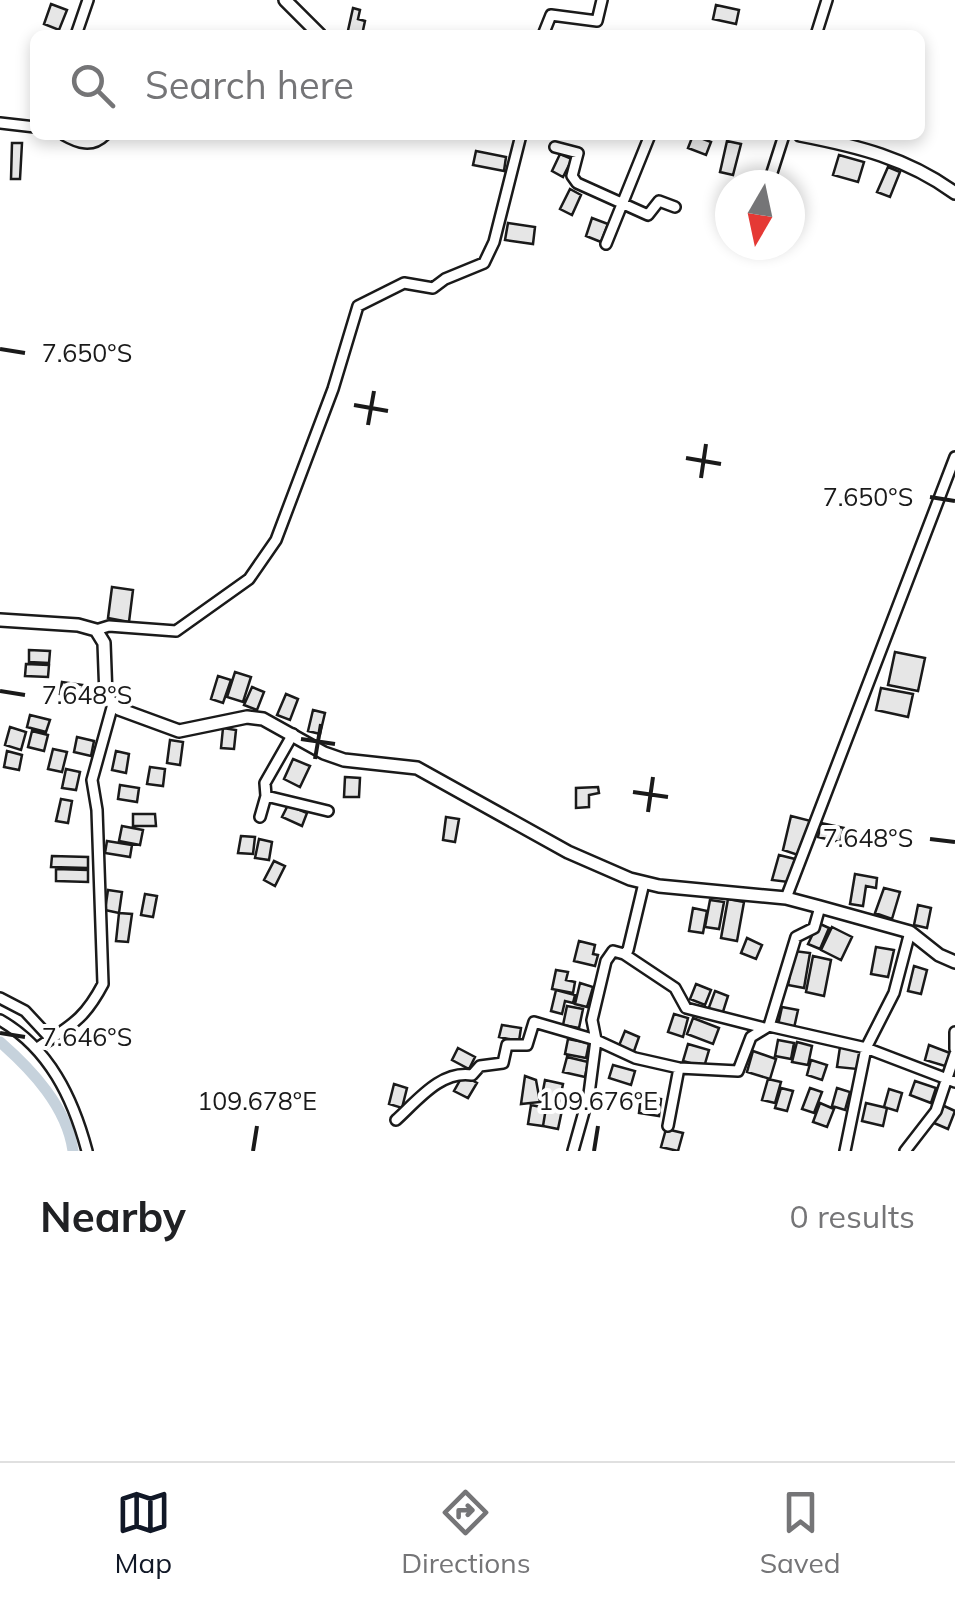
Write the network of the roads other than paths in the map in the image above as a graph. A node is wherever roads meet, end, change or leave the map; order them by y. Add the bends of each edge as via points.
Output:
1 (88, 0) edge
2 (285, 0) edge
3 (602, 0) edge
4 (826, 0) edge
5 (78, 30) edge
6 (312, 30) edge
7 (545, 30) edge
8 (817, 30) edge
9 (0, 124) edge
10 (30, 127) edge
11 (519, 140) edge
12 (574, 140) edge
13 (648, 140) edge
14 (782, 140) edge
15 (821, 140) edge
16 (554, 147) dead end
17 (571, 150) junction
18 (773, 170) edge
19 (955, 193) edge
20 (621, 203) junction
21 (675, 207) dead end
22 (606, 244) dead end
23 (955, 458) edge
24 (0, 620) edge
25 (96, 630) junction
26 (112, 704) junction
27 (293, 734) junction
28 (266, 796) junction
29 (328, 812) dead end
30 (260, 817) dead end
31 (644, 883) junction
32 (786, 898) junction
33 (820, 906) junction
34 (910, 932) junction
35 (624, 954) junction
36 (955, 962) edge
37 (0, 998) edge
38 (0, 1020) edge
39 (766, 1027) junction
40 (955, 1032) edge
41 (51, 1039) junction
42 (596, 1040) junction
43 (866, 1048) junction
44 (36, 1049) junction
45 (955, 1052) edge
46 (678, 1068) junction
47 (950, 1080) edge
48 (396, 1120) dead end
49 (668, 1126) dead end
50 (87, 1151) edge
51 (573, 1151) edge
52 (845, 1151) edge
53 (905, 1151) edge

1 - 5 street
2 - 6 street
3 - 7 street via 598,20 551,15
4 - 8 street
9 - 10 street
11 - 25 street via 484,263 434,288 404,283 358,306 291,503 258,568 176,632
12 - 17 street
13 - 20 street
14 - 18 street
15 - 19 street via 896,158
16 - 17 street
17 - 20 street via 579,154 573,180
20 - 21 street via 648,215 659,201
20 - 22 street
23 - 32 street
24 - 25 street
25 - 26 street via 104,643 104,687
26 - 27 street via 178,731 247,717
26 - 41 street via 92,780 103,984 91,1007
27 - 28 street via 264,783
27 - 31 street via 344,760 417,768 568,852
28 - 29 street
28 - 30 street
31 - 32 street
31 - 35 street
32 - 33 street
33 - 34 street
33 - 39 street via 814,928 796,936
34 - 36 street
34 - 43 street via 894,993
35 - 39 street via 674,988 686,1008
35 - 42 street via 613,951 606,961 592,1020
37 - 41 street via 25,1011
38 - 44 street
39 - 43 street
39 - 46 street via 752,1037 738,1070
40 - 45 street
41 - 44 street
42 - 46 street
42 - 48 street via 534,1022 527,1045 507,1045 503,1063 444,1078
42 - 51 street
43 - 47 street
43 - 52 street
44 - 50 street via 58,1074
45 - 47 street
46 - 49 street
47 - 53 street

